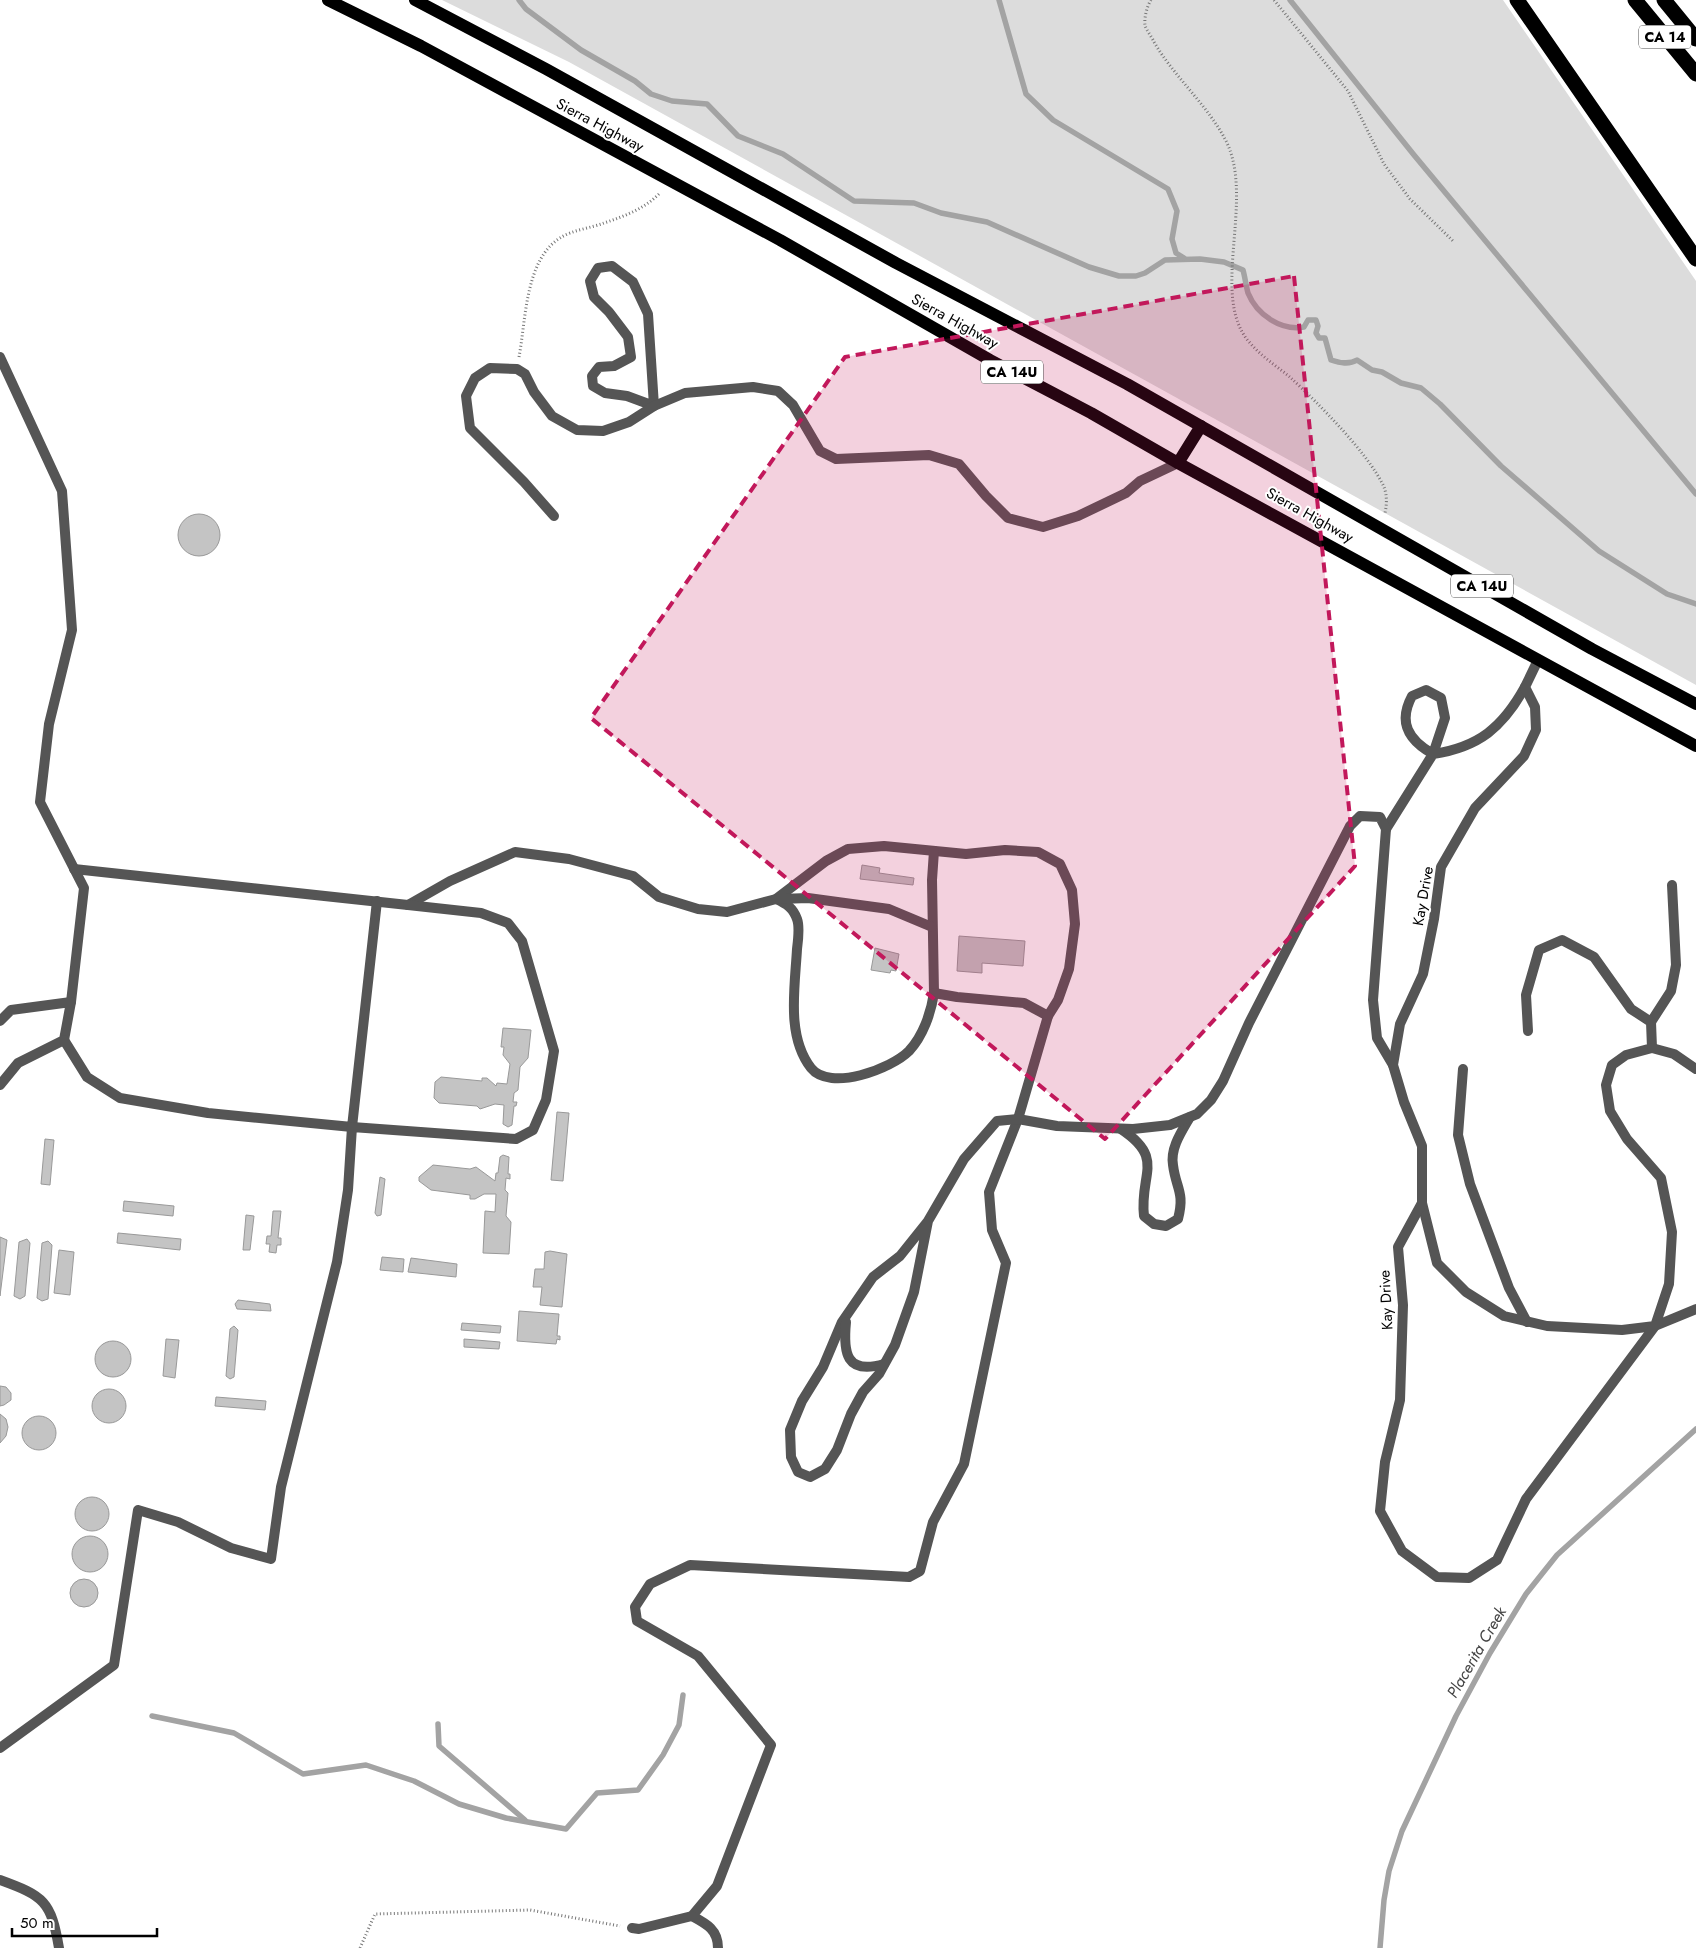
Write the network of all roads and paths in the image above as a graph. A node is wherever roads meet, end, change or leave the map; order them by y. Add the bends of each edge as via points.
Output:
1 (328, 0) edge
2 (415, 0) edge
3 (1151, 0) edge
4 (1274, 0) edge
5 (1518, 0) edge
6 (1635, 0) edge
7 (1664, 0) edge
8 (1696, 39) edge
9 (1696, 74) edge
10 (672, 182) junction
11 (1453, 241) dead end
12 (1696, 259) edge
13 (0, 356) edge
14 (517, 368) junction
15 (654, 406) junction
16 (1201, 426) junction
17 (1178, 464) junction
18 (554, 516) dead end
19 (1380, 528) junction
20 (1538, 660) junction
21 (1525, 687) junction
22 (1696, 704) edge
23 (1696, 746) edge
24 (1433, 754) junction
25 (1386, 830) junction
26 (934, 851) junction
27 (74, 869) junction
28 (1672, 884) dead end
29 (776, 899) junction
30 (377, 901) junction
31 (408, 904) junction
32 (932, 927) junction
33 (934, 992) junction
34 (71, 1002) junction
35 (1048, 1016) junction
36 (0, 1021) edge
37 (1651, 1022) junction
38 (1528, 1031) dead end
39 (64, 1040) junction
40 (1652, 1048) junction
41 (1393, 1065) junction
42 (1463, 1069) dead end
43 (1696, 1069) edge
44 (0, 1086) edge
45 (1190, 1117) junction
46 (1018, 1119) junction
47 (352, 1127) junction
48 (1122, 1129) junction
49 (1422, 1203) junction
50 (928, 1221) junction
51 (1696, 1309) edge
52 (847, 1316) junction
53 (1527, 1322) junction
54 (1655, 1326) junction
55 (884, 1364) junction
56 (0, 1748) edge
57 (0, 1880) edge
58 (692, 1916) junction
59 (632, 1928) joint
60 (59, 1948) edge
61 (360, 1948) edge
62 (718, 1948) edge

1 - 10 main road, Sierra Highway / CA 14U via 421,46
2 - 16 main road, Sierra Highway / CA 14U
3 - 19 path via 1145,25 1159,50 1227,143 1237,185 1238,221 1232,298 1235,319 1250,343 1292,379 1374,470 1386,494
4 - 11 path via 1348,91 1384,164 1410,199
5 - 12 highway
6 - 9 highway, CA 14
7 - 8 highway
10 - 14 path via 652,202 634,212 561,237 541,255 531,286
10 - 17 main road, Sierra Highway / CA 14U
13 - 27 street via 62,491 72,630 49,724 40,802
14 - 15 street via 525,374 552,416 577,430 603,431 629,422
14 - 18 street via 490,368 475,378 466,396 470,428
15 - 15 street via 648,314 633,282 612,266 598,268 590,280 594,298 628,337 631,357 614,366 600,367 592,376 593,386
15 - 17 street via 685,393 753,387 778,391 793,405 820,451 836,459 929,455 959,464 1008,518 1043,527 1078,516
16 - 17 main road
16 - 19 main road, Sierra Highway / CA 14U
17 - 20 main road, Sierra Highway / CA 14U
19 - 22 main road, Sierra Highway / CA 14U via 1592,649
20 - 21 street
20 - 23 main road, Sierra Highway / CA 14U
21 - 24 street via 1511,712 1490,732 1463,746
21 - 41 street, Kay Drive via 1535,707 1536,730 1524,756 1475,808 1441,867 1423,974 1400,1024
24 - 24 street via 1445,718 1440,698 1426,690 1412,696 1405,709 1405,723 1412,737
24 - 25 street
25 - 41 street via 1373,1000 1377,1038
25 - 45 street via 1380,817 1371,815 1360,816 1350,826 1249,1023 1223,1081 1211,1100
26 - 29 street via 884,846 848,849 826,861
26 - 32 street
26 - 35 street via 966,854 1005,850 1038,852 1060,864 1072,890 1075,924 1069,969 1058,1000
27 - 30 street
27 - 34 street via 84,888
28 - 37 street via 1676,965 1671,991
29 - 31 street via 727,912 698,909 659,897 633,876 569,859 514,852
29 - 32 street via 808,898 889,909
29 - 33 street via 790,906 798,920 794,1015 800,1048 812,1069 826,1077 848,1078 891,1064 909,1051 926,1025
30 - 31 street
30 - 47 street
31 - 47 street via 481,914 508,923 522,941 554,1051 546,1100 533,1130 516,1138
32 - 33 street
33 - 35 street via 1024,1003
34 - 36 street via 11,1010
34 - 39 street
35 - 46 street
37 - 38 street via 1631,1010 1594,957 1562,940 1539,950 1526,995
37 - 40 street
39 - 44 street via 18,1063
39 - 47 street via 87,1077 120,1098 208,1113
40 - 43 street via 1674,1054
40 - 54 street via 1626,1055 1612,1065 1606,1086 1610,1111 1627,1139 1661,1178 1672,1232 1669,1284
41 - 49 street, Kay Drive via 1422,1146
42 - 53 street via 1458,1135 1470,1184 1509,1288
45 - 48 street via 1170,1125
45 - 48 street via 1178,1138 1172,1163 1182,1203 1178,1219 1166,1226 1154,1224 1144,1216 1142,1202 1148,1162 1145,1150
46 - 48 street via 1057,1126
46 - 50 street via 997,1121 980,1140 964,1159
46 - 58 street via 989,1192 992,1230 1006,1263 964,1464 933,1522 920,1571 909,1577 690,1565 650,1584 635,1607 637,1621 698,1656 770,1745 717,1886
47 - 56 street via 348,1190 337,1262 281,1487 271,1559 231,1548 178,1522 138,1510 114,1665
49 - 53 street via 1436,1262 1466,1292 1504,1316
49 - 54 street, Kay Drive via 1398,1247 1403,1305 1400,1400 1385,1462 1380,1511 1402,1552 1437,1577 1469,1578 1497,1560 1526,1499
50 - 52 street via 900,1256 873,1277
50 - 55 street via 914,1292 895,1345
51 - 54 street
52 - 55 street via 844,1338 847,1356 856,1366 870,1368
52 - 55 street via 790,1430 791,1457 798,1472 810,1477 824,1469 837,1450 862,1392
53 - 54 street via 1622,1330
57 - 60 street via 31,1891 47,1906
58 - 59 street
58 - 62 street via 712,1928 718,1937
59 - 61 path via 530,1910 375,1914

